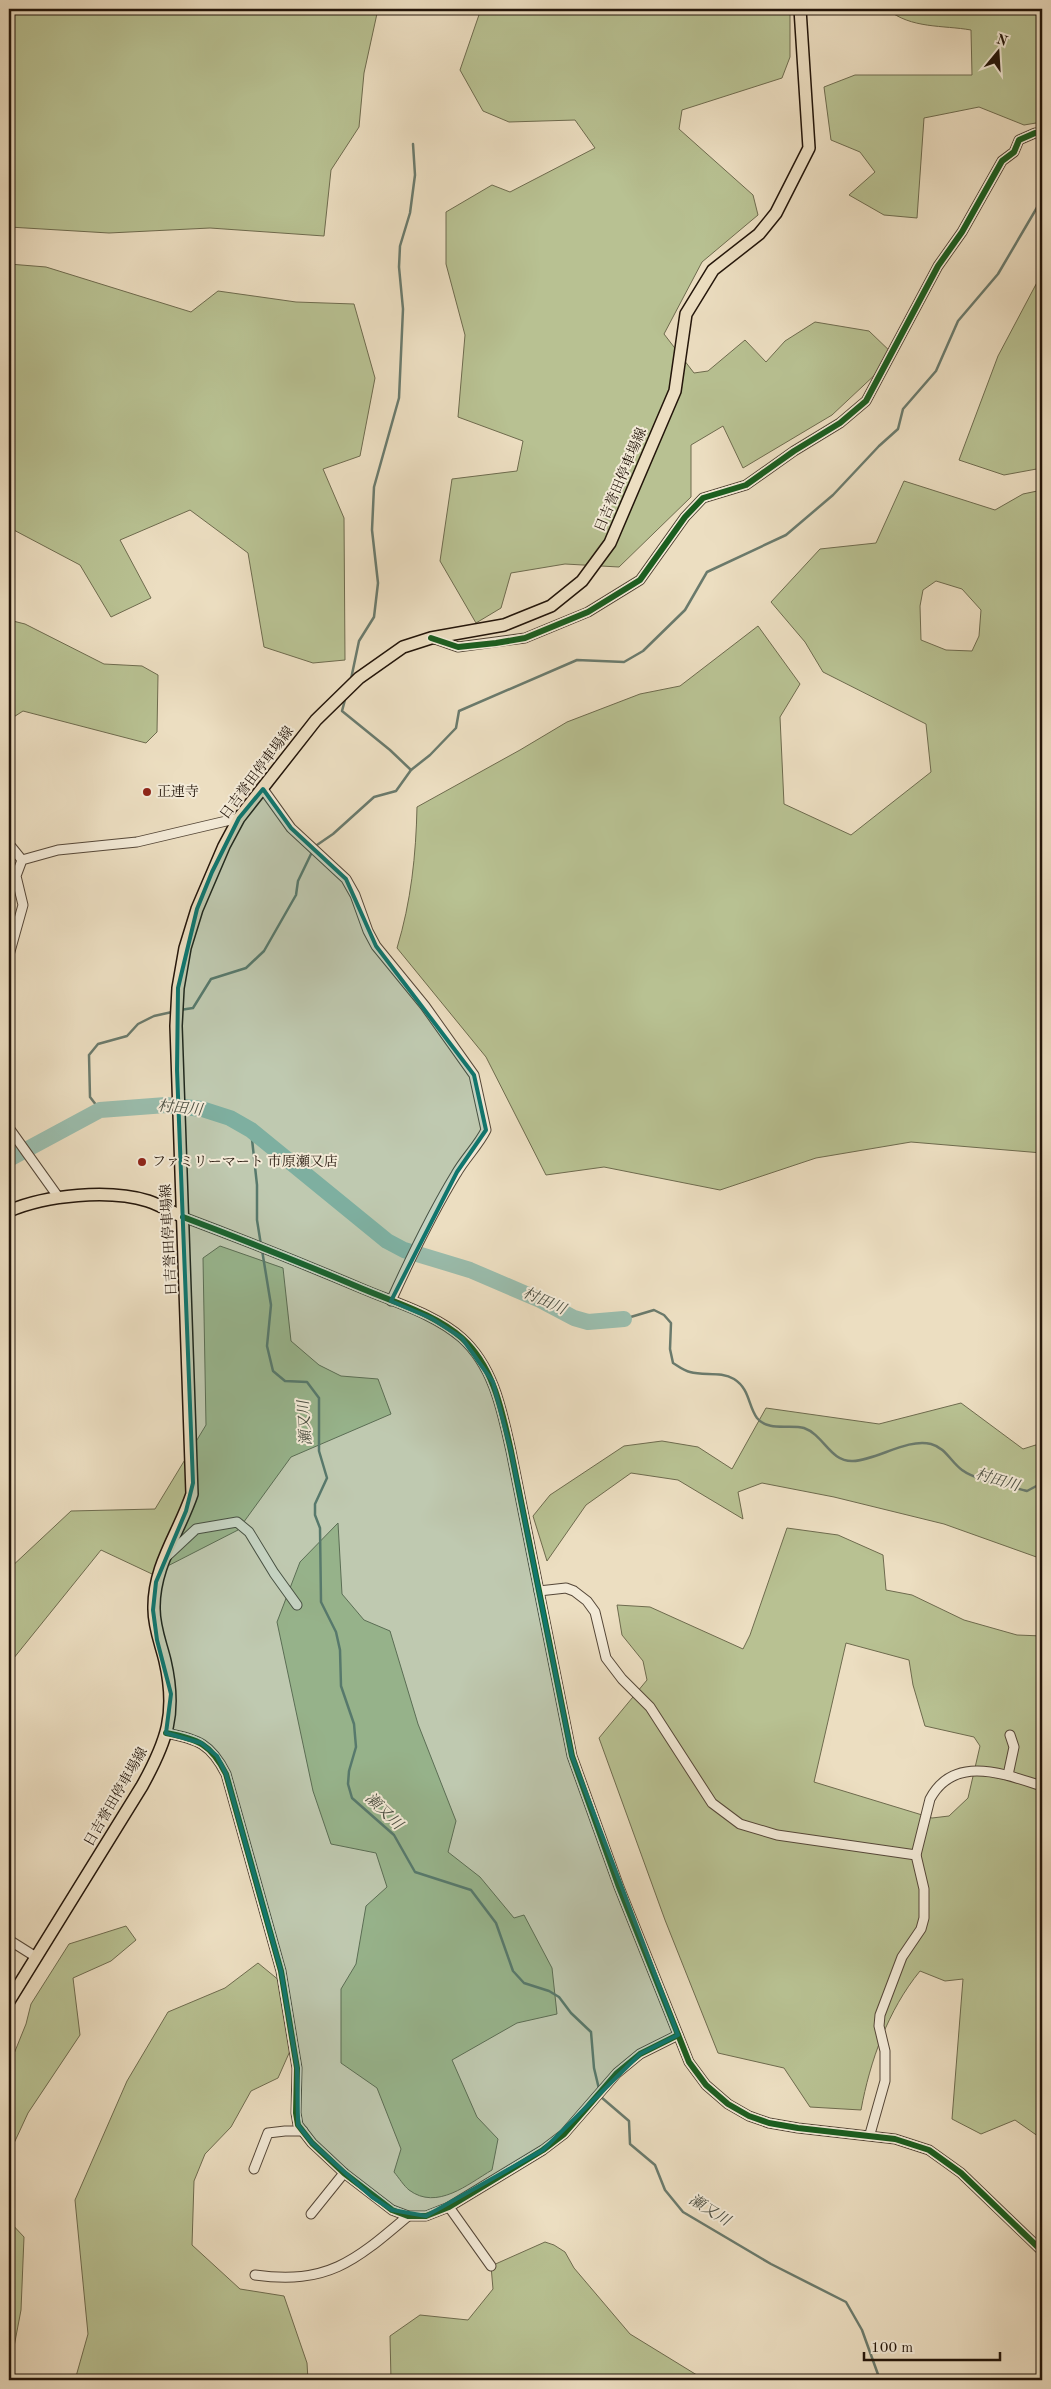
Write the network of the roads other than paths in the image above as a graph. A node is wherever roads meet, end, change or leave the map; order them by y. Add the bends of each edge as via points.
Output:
1 (800, 9) edge
2 (1042, 133) edge
3 (431, 638) junction
4 (263, 789) junction
5 (239, 818) junction
6 (9, 844) edge
7 (22, 860) junction
8 (9, 955) edge
9 (9, 1128) edge
10 (59, 1198) junction
11 (9, 1211) edge
12 (183, 1217) junction
13 (391, 1300) junction
14 (161, 1561) junction
15 (539, 1591) junction
16 (297, 1605) dead end
17 (166, 1733) junction
18 (1010, 1735) dead end
19 (1008, 1776) junction
20 (1042, 1786) edge
21 (916, 1855) junction
22 (9, 1940) edge
23 (36, 1957) junction
24 (9, 2001) edge
25 (678, 2035) junction
26 (303, 2131) junction
27 (870, 2134) junction
28 (254, 2169) dead end
29 (344, 2173) junction
30 (448, 2207) junction
31 (311, 2214) dead end
32 (408, 2216) junction
33 (1042, 2251) edge
34 (491, 2266) dead end
35 (254, 2275) dead end

1 - 3 main road, 日吉誉田停車場線 via 809,148 776,213 759,234 713,270 686,314 675,391 610,543 582,581 551,606 504,625
2 - 3 street via 1019,140 1014,152 1002,161 962,232 938,266 866,401 840,423 746,485 703,498 685,517 640,580 588,612 525,638 458,647
3 - 4 main road, 日吉誉田停車場線 via 403,648 359,678 316,720
4 - 5 main road, 日吉誉田停車場線
4 - 13 street via 291,828 346,879 376,946 474,1075 486,1130 428,1223
5 - 7 street via 137,842 58,850
5 - 12 main road, 日吉誉田停車場線 via 197,909 185,948 178,988 177,1070
6 - 7 street
7 - 8 street via 16,876 23,905
9 - 10 street
10 - 11 main road
10 - 12 main road via 129,1197
12 - 13 street
12 - 14 main road, 日吉誉田停車場線 via 193,1488 186,1511
13 - 15 street via 431,1318 462,1338 493,1382 501,1406
14 - 16 street via 196,1529 237,1522 249,1532
14 - 17 main road, 日吉誉田停車場線 via 154,1610 171,1694
15 - 21 street via 566,1588 587,1601 595,1612 606,1658 650,1707 712,1803 740,1824 777,1836
15 - 25 street via 572,1756 619,1887
17 - 23 main road, 日吉誉田停車場線 via 142,1786
17 - 26 street via 201,1743 217,1756 226,1774 281,1971 297,2068 296,2113
18 - 19 street via 1014,1747
19 - 20 street
19 - 21 street via 976,1770 949,1777 930,1799
21 - 27 street via 924,1889 924,1918 902,1957 880,2015 878,2026 885,2051 885,2081
22 - 23 street
23 - 24 main road, 日吉誉田停車場線
25 - 27 street via 689,2062 706,2085 738,2110 769,2123
25 - 30 street via 634,2058 564,2134 543,2150
26 - 28 street via 268,2133
26 - 29 street
27 - 33 street via 919,2146 946,2160
29 - 31 street
29 - 32 street via 392,2210
30 - 32 street via 426,2216
30 - 34 street
32 - 35 street via 362,2254 334,2268 290,2278

